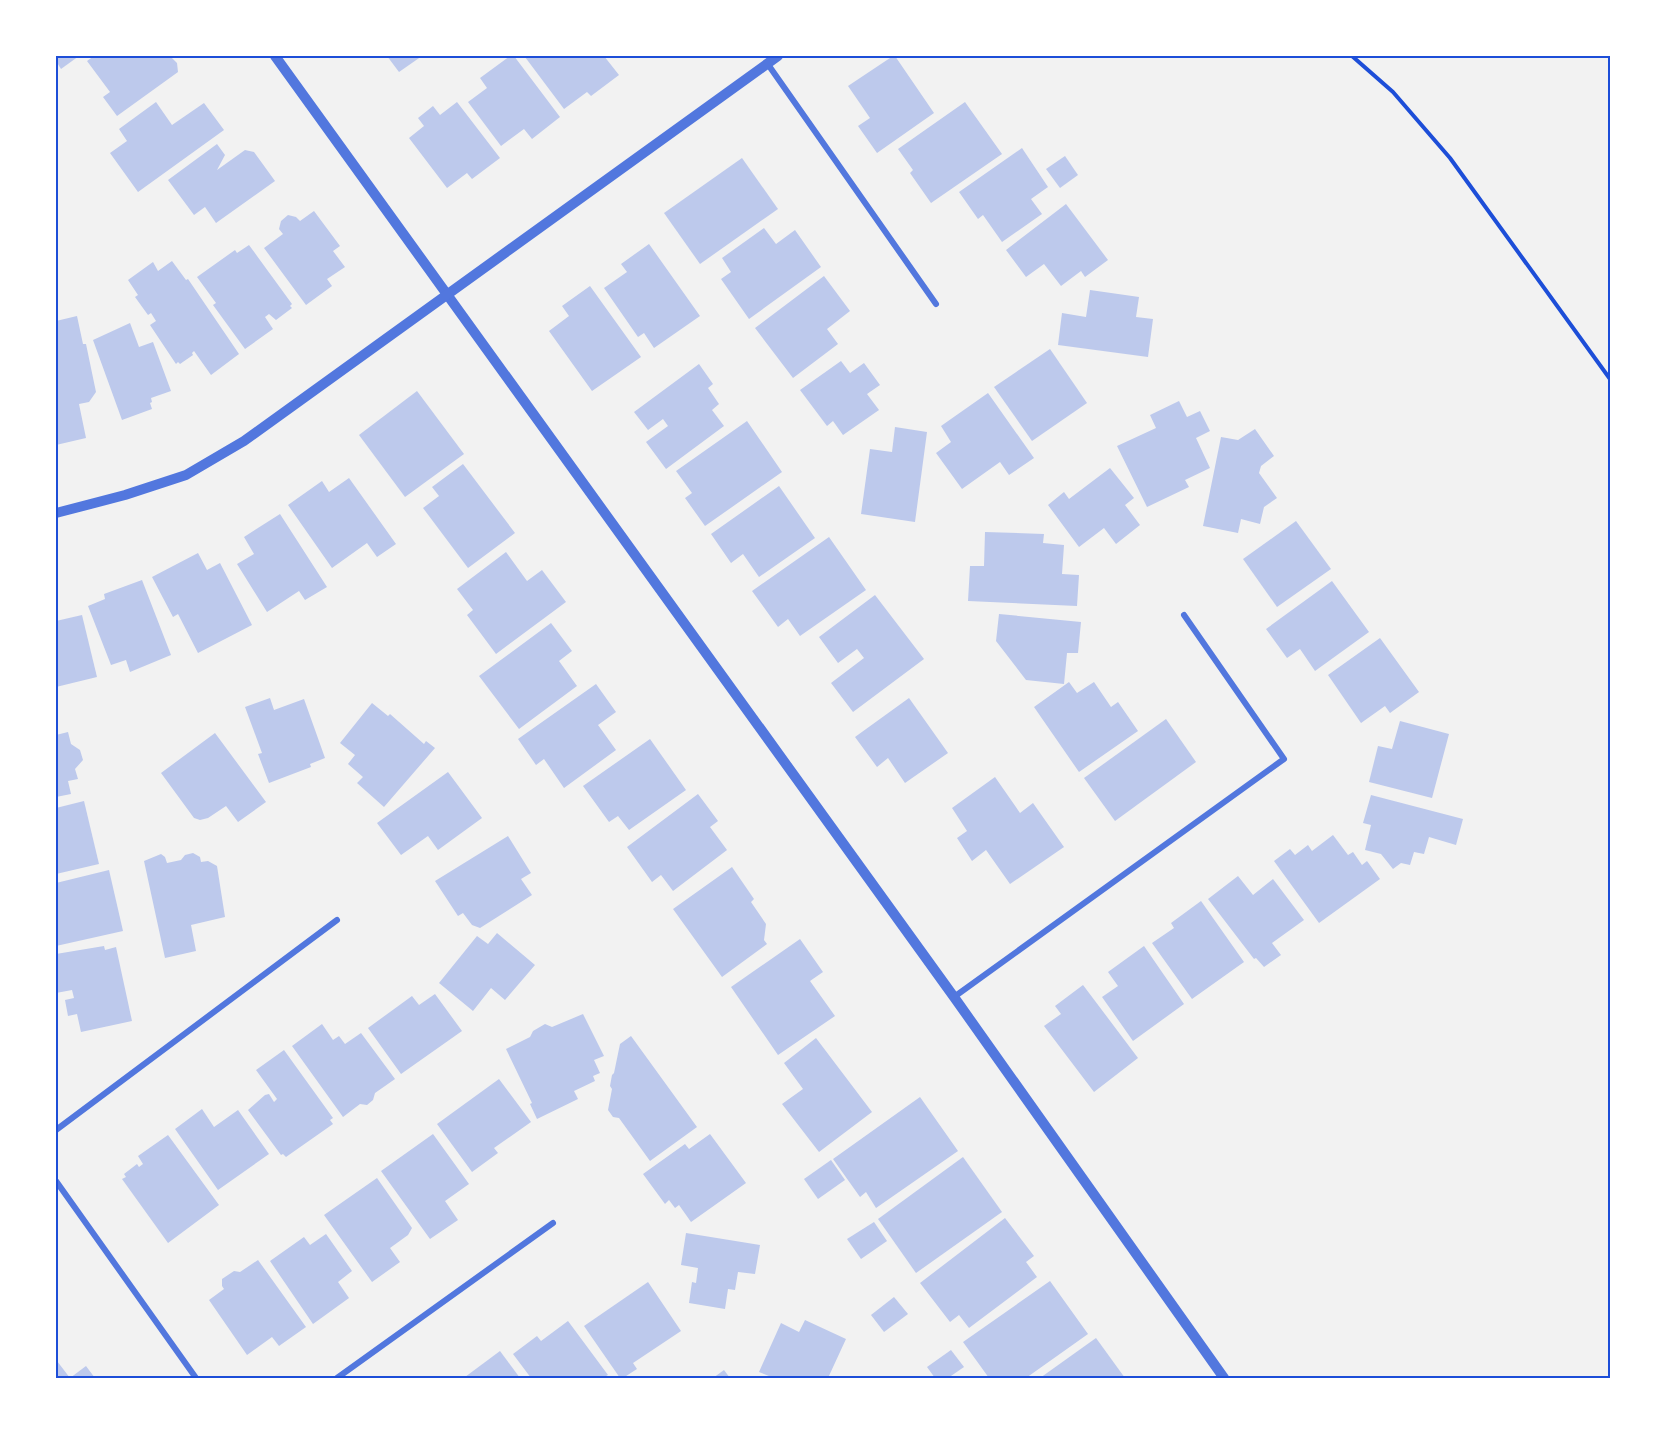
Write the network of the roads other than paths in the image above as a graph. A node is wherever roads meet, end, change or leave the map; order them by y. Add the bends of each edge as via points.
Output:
1 (275, 56) edge
2 (778, 56) edge
3 (766, 63) junction
4 (447, 295) junction
5 (936, 303) dead end
6 (56, 513) edge
7 (1184, 615) dead end
8 (337, 920) dead end
9 (954, 997) junction
10 (56, 1130) edge
11 (56, 1181) edge
12 (553, 1223) dead end
13 (196, 1378) edge
14 (337, 1378) edge
15 (1224, 1378) edge

1 - 4 street
2 - 3 street
3 - 4 street
3 - 5 street
4 - 6 street via 244,441 186,475
4 - 9 street
7 - 9 street via 1284,759
8 - 10 street
9 - 15 street
11 - 13 street
12 - 14 street

